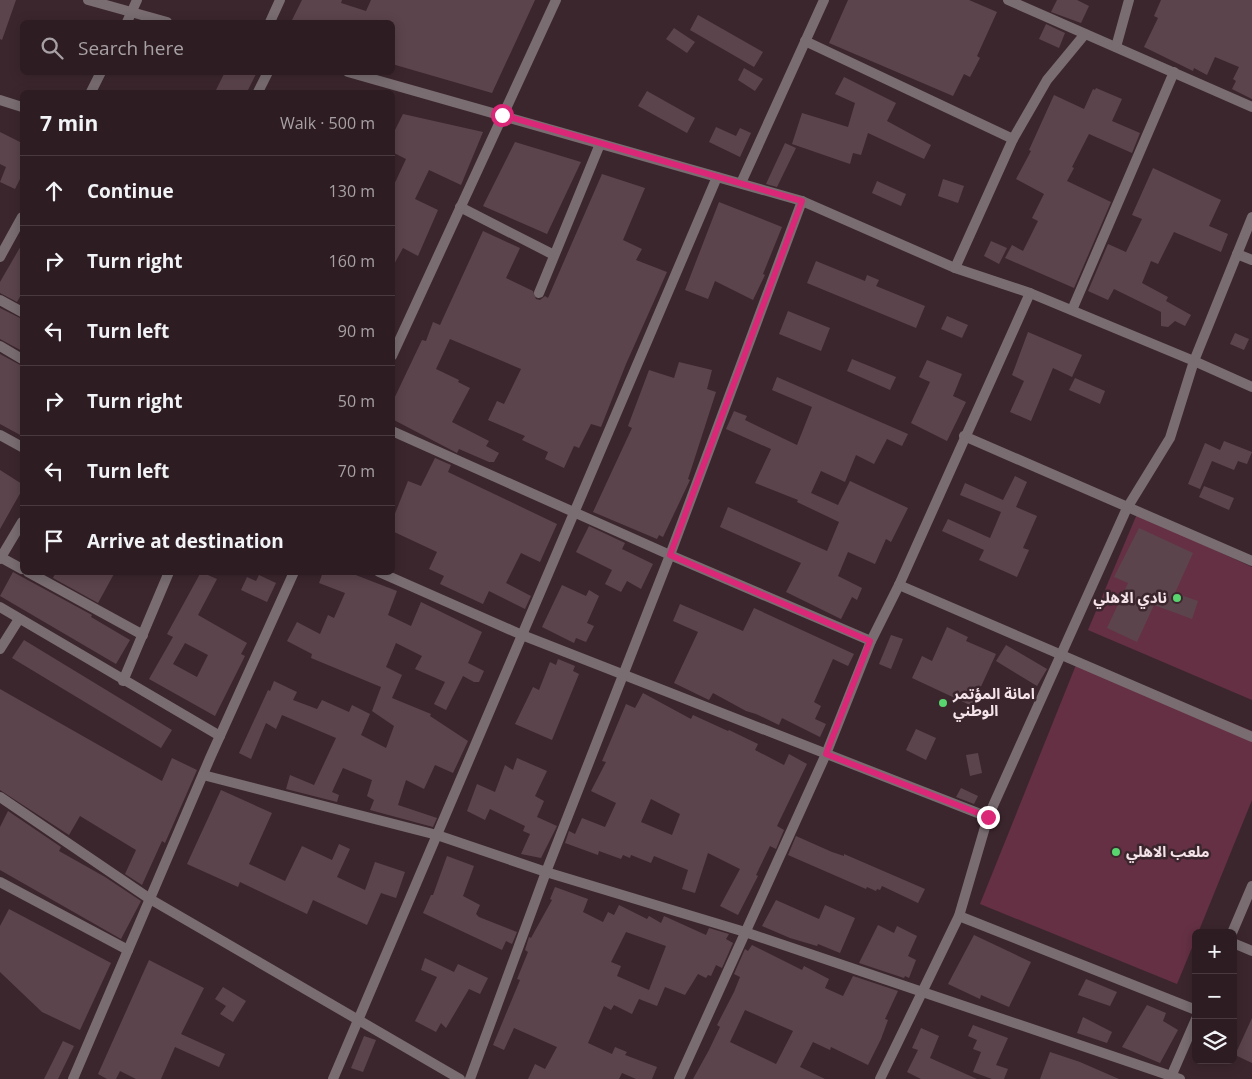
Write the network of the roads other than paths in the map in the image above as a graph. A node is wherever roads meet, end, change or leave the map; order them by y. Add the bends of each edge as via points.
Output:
1 (88, 0) edge
2 (137, 0) edge
3 (280, 0) edge
4 (556, 0) edge
5 (824, 0) edge
6 (1008, 0) edge
7 (1129, 0) edge
8 (129, 18) edge
9 (148, 20) edge
10 (271, 20) edge
11 (1085, 34) junction
12 (805, 41) junction
13 (1116, 47) junction
14 (1174, 72) junction
15 (100, 75) edge
16 (266, 75) edge
17 (355, 75) edge
18 (383, 88) edge
19 (92, 90) edge
20 (259, 90) edge
21 (395, 91) edge
22 (0, 100) edge
23 (20, 106) edge
24 (1252, 107) edge
25 (502, 115) junction
26 (1013, 139) junction
27 (600, 144) junction
28 (717, 177) junction
29 (741, 183) junction
30 (802, 201) junction
31 (460, 207) junction
32 (1252, 217) edge
33 (20, 221) edge
34 (1237, 254) junction
35 (554, 255) junction
36 (0, 257) edge
37 (1252, 260) edge
38 (955, 268) junction
39 (539, 293) dead end
40 (1030, 293) junction
41 (0, 300) edge
42 (1072, 310) junction
43 (20, 311) edge
44 (0, 346) edge
45 (395, 349) edge
46 (20, 358) edge
47 (1194, 361) junction
48 (1252, 387) edge
49 (395, 432) edge
50 (0, 434) edge
51 (964, 436) junction
52 (20, 446) edge
53 (1127, 508) junction
54 (575, 511) junction
55 (20, 525) edge
56 (670, 555) junction
57 (0, 558) edge
58 (1252, 561) edge
59 (20, 569) edge
60 (33, 575) edge
61 (168, 575) edge
62 (293, 575) edge
63 (386, 575) edge
64 (899, 585) junction
65 (0, 607) edge
66 (19, 618) junction
67 (143, 635) junction
68 (522, 635) junction
69 (870, 641) junction
70 (0, 649) edge
71 (1061, 655) junction
72 (623, 673) junction
73 (123, 681) junction
74 (220, 736) junction
75 (1252, 737) edge
76 (826, 754) junction
77 (203, 775) junction
78 (0, 797) edge
79 (988, 817) junction
80 (436, 835) junction
81 (546, 872) junction
82 (1, 884) edge
83 (1252, 886) edge
84 (150, 899) junction
85 (959, 916) junction
86 (1234, 929) edge
87 (745, 932) junction
88 (1237, 945) edge
89 (128, 950) junction
90 (1252, 951) edge
91 (923, 992) junction
92 (1192, 1008) edge
93 (358, 1020) junction
94 (1192, 1030) edge
95 (1174, 1078) edge
96 (73, 1079) edge
97 (333, 1079) edge
98 (460, 1079) edge
99 (470, 1079) edge
100 (679, 1079) edge
101 (880, 1079) edge

1 - 8 street
2 - 8 street
3 - 10 street
4 - 25 street
5 - 12 street
6 - 11 street
7 - 13 street
8 - 9 street
11 - 13 street
11 - 26 street via 1047,80
12 - 26 street
12 - 29 street
13 - 14 street
14 - 24 street
14 - 42 street
15 - 19 street
16 - 20 street
17 - 18 street
21 - 25 street
22 - 23 street
25 - 27 street
25 - 31 street
26 - 38 street
27 - 28 street
27 - 35 street
28 - 29 street
28 - 54 street
29 - 30 street
30 - 38 street
30 - 56 street
31 - 35 street
31 - 45 street
32 - 34 street
33 - 36 street
34 - 37 street
34 - 47 street
35 - 39 street
38 - 40 street
40 - 42 street
40 - 51 street
41 - 43 street
42 - 47 street
44 - 46 street
47 - 48 street
47 - 53 street via 1170,438
49 - 54 street
50 - 52 street
51 - 53 street
51 - 64 street
53 - 58 street
53 - 71 street
54 - 56 street
54 - 68 street
55 - 57 street
56 - 69 street
56 - 72 street
57 - 59 street
60 - 67 street
61 - 67 street
62 - 74 street
63 - 68 street
64 - 69 street
64 - 71 street
65 - 66 street
66 - 70 street
66 - 73 street
67 - 73 street
68 - 72 street
68 - 80 street
69 - 76 street
71 - 75 street
71 - 79 street
72 - 76 street
72 - 81 street
73 - 74 street
74 - 77 street
76 - 79 street
76 - 87 street
77 - 80 street
77 - 84 street
78 - 84 street
79 - 85 street
80 - 81 street
80 - 93 street
81 - 87 street
81 - 99 street
82 - 89 street
83 - 86 street
84 - 89 street
84 - 93 street
85 - 91 street
85 - 92 street
87 - 91 street
87 - 100 street
88 - 90 street
89 - 96 street
91 - 95 street
91 - 101 street
93 - 97 street
93 - 98 street
94 - 95 street

